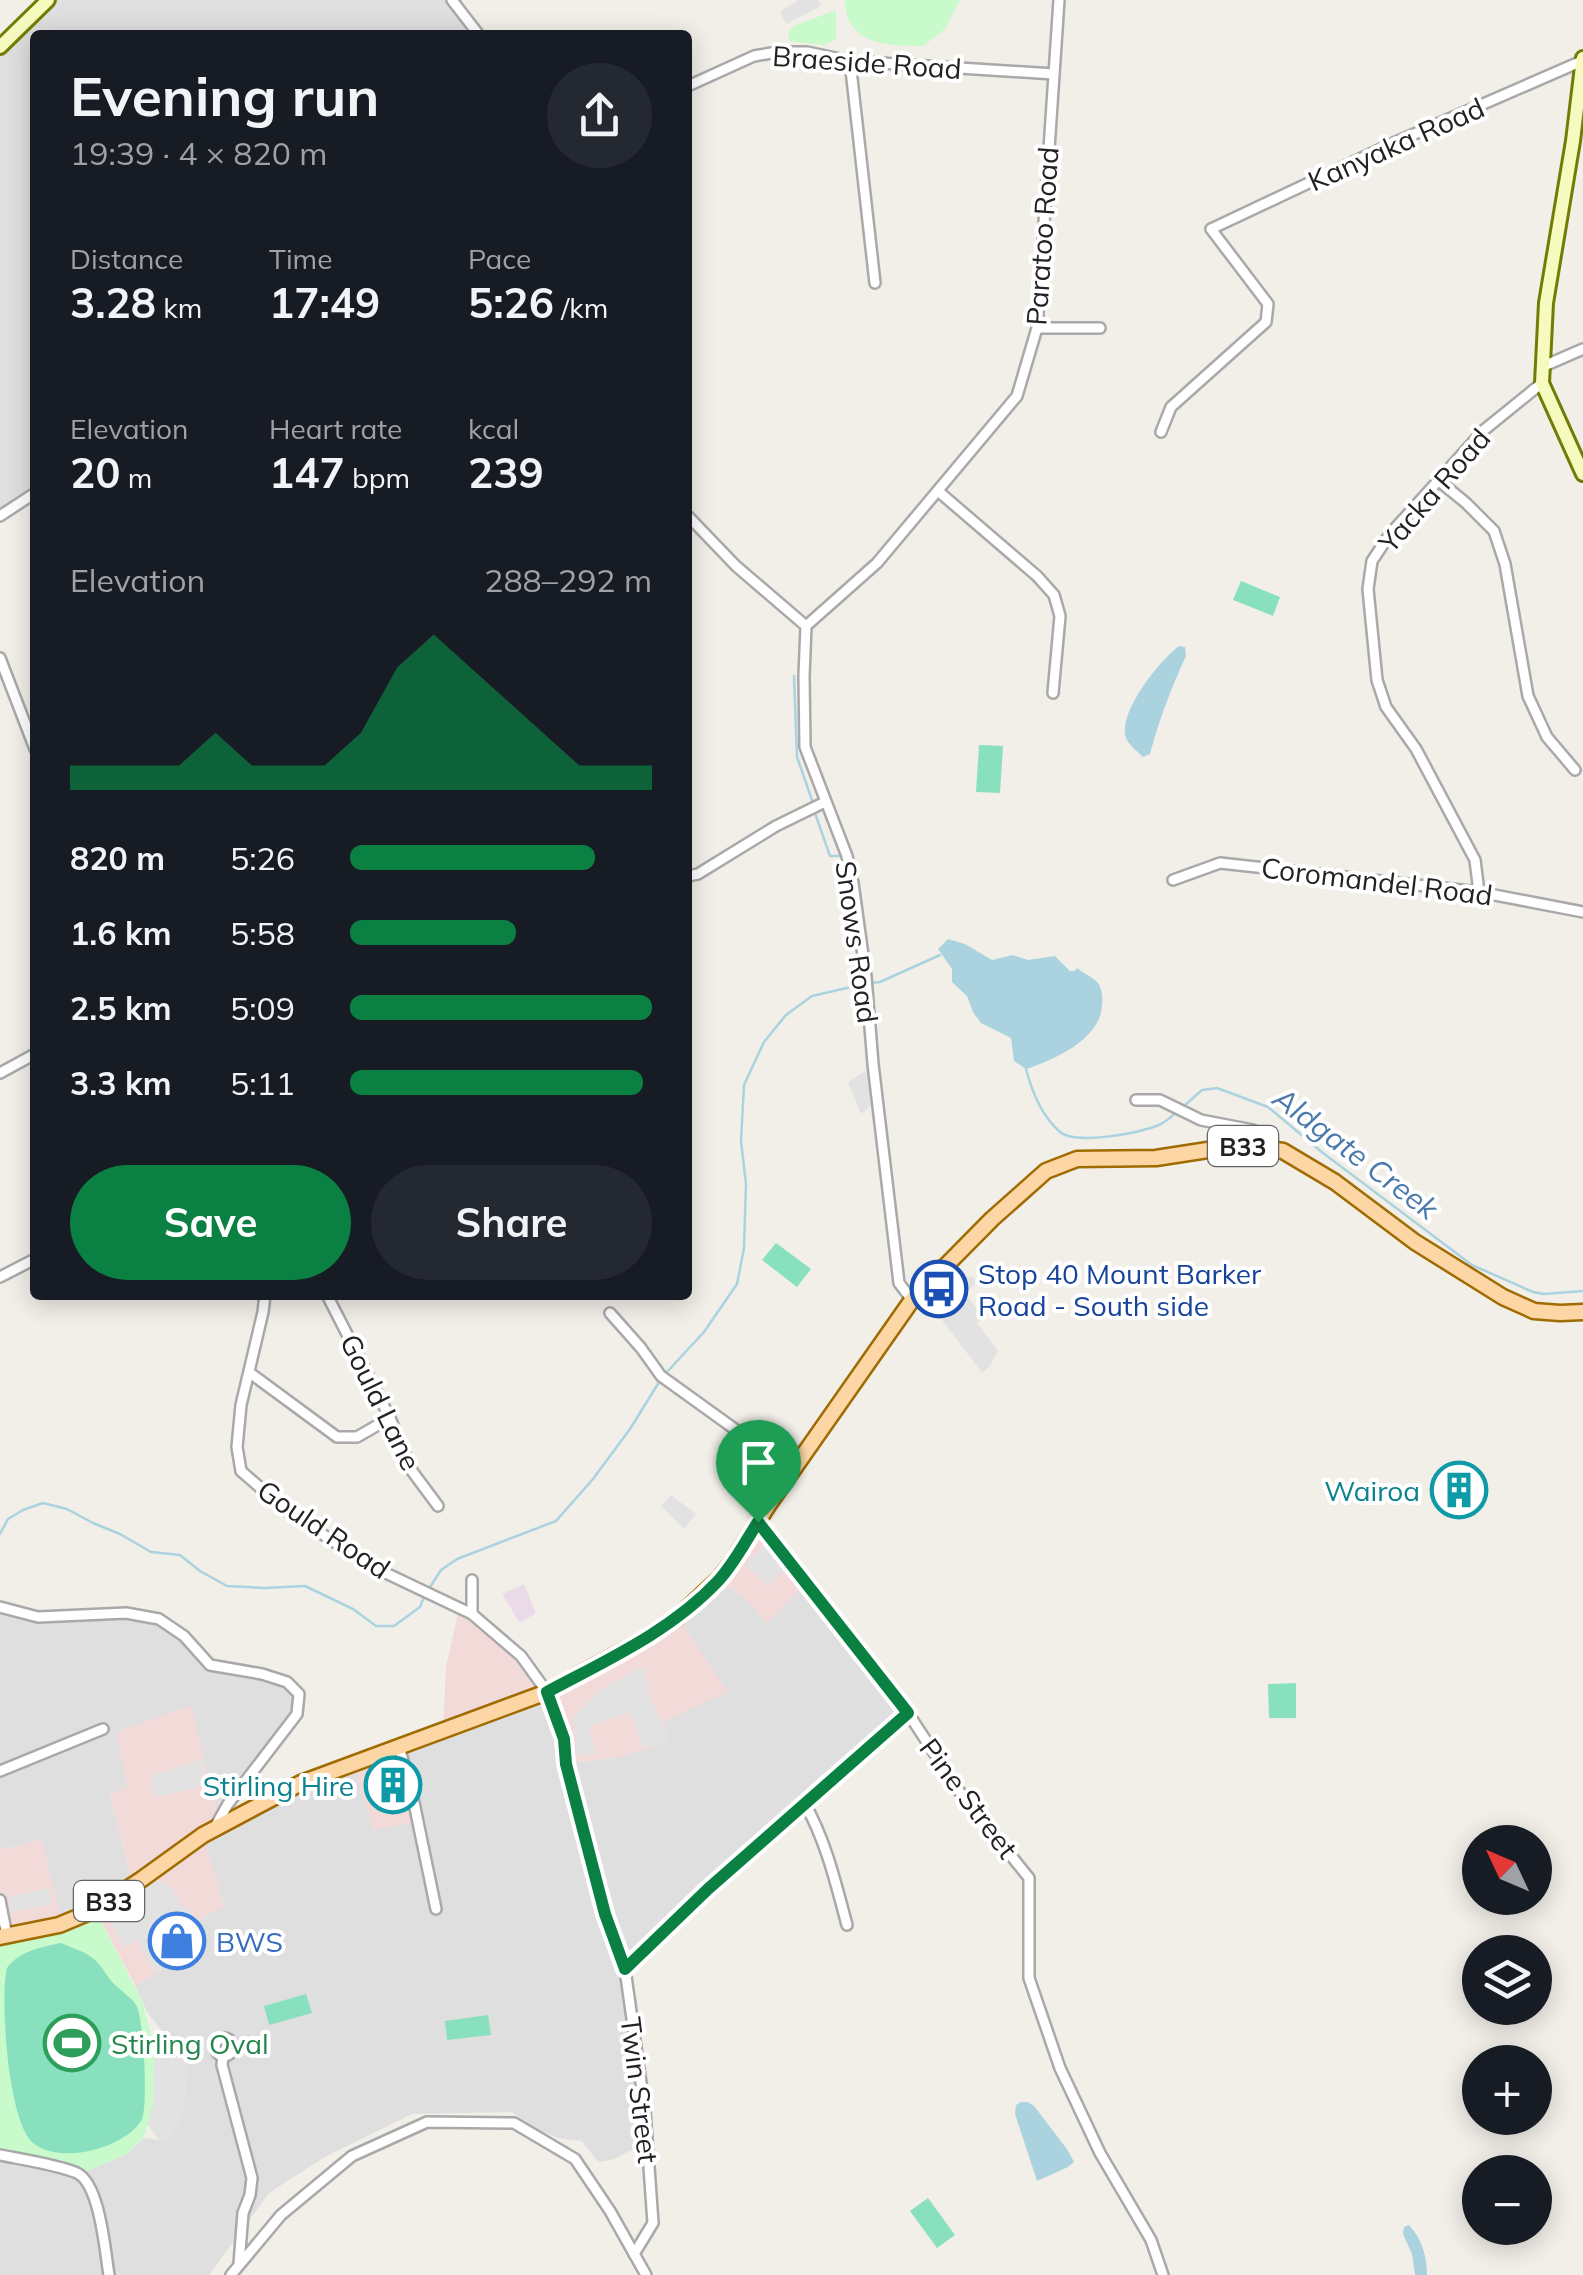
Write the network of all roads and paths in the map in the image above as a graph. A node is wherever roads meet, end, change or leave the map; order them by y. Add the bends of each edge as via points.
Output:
1 (48, 0) edge
2 (452, 0) edge
3 (1060, 0) edge
4 (476, 30) edge
5 (0, 47) edge
6 (1583, 60) edge
7 (850, 61) junction
8 (1054, 74) junction
9 (692, 84) edge
10 (875, 283) dead end
11 (1037, 328) junction
12 (1100, 328) dead end
13 (1583, 349) edge
14 (1544, 366) junction
15 (1542, 383) junction
16 (1160, 432) dead end
17 (1583, 474) edge
18 (1438, 480) junction
19 (938, 492) junction
20 (30, 496) edge
21 (0, 516) edge
22 (692, 520) edge
23 (806, 626) junction
24 (0, 658) edge
25 (1053, 692) dead end
26 (30, 736) edge
27 (1575, 770) dead end
28 (825, 802) junction
29 (692, 875) edge
30 (1174, 880) dead end
31 (1479, 892) junction
32 (1583, 912) edge
33 (30, 1057) edge
34 (0, 1073) edge
35 (1136, 1100) dead end
36 (1283, 1151) junction
37 (30, 1262) edge
38 (0, 1277) edge
39 (264, 1300) edge
40 (330, 1300) edge
41 (912, 1300) junction
42 (1583, 1312) edge
43 (610, 1313) dead end
44 (250, 1374) junction
45 (390, 1418) junction
46 (775, 1458) dead end
47 (438, 1506) dead end
48 (758, 1522) junction
49 (472, 1580) dead end
50 (0, 1607) edge
51 (472, 1614) junction
52 (547, 1692) junction
53 (908, 1713) junction
54 (103, 1729) dead end
55 (399, 1746) junction
56 (0, 1771) edge
57 (805, 1804) junction
58 (215, 1827) junction
59 (0, 1900) edge
60 (436, 1910) dead end
61 (847, 1926) dead end
62 (4, 1937) edge
63 (625, 1969) junction
64 (222, 2056) dead end
65 (0, 2155) edge
66 (634, 2254) junction
67 (235, 2271) edge
68 (109, 2275) edge
69 (646, 2275) edge
70 (1163, 2275) edge

1 - 5 street
2 - 4 street
3 - 8 street, Paratoo Road
6 - 14 street via 1546,302
6 - 16 street, Kanyaka Road via 1211,229 1268,304 1266,322 1171,407
7 - 8 street, Braeside Road
7 - 9 street, Braeside Road via 778,52
7 - 10 street
8 - 11 street, Paratoo Road
11 - 12 street
11 - 19 street, Paratoo Road via 1016,396
13 - 14 street
14 - 15 street
15 - 17 street
15 - 18 street, Yacka Road via 1484,430
18 - 27 street via 1494,532 1528,696 1547,736
18 - 31 street, Yacka Road via 1372,562 1368,589 1377,680 1386,707 1475,860
19 - 23 street, Paratoo Road via 878,563
19 - 25 street via 1054,595 1060,616
20 - 21 street
22 - 23 street
23 - 28 street, Snows Road via 805,747
24 - 26 street
28 - 29 street
28 - 41 street, Snows Road via 847,856 900,1284
30 - 31 street, Coromandel Road via 1220,863
31 - 32 street, Coromandel Road
33 - 34 street
35 - 36 street via 1160,1100 1202,1120 1253,1130
36 - 41 main road, B33 via 1240,1145 1156,1158 1078,1159 1046,1171
36 - 42 main road, B33 via 1503,1297 1534,1310
37 - 38 street
39 - 44 street, Gould Road
40 - 45 street, Gould Lane
41 - 48 main road, B33
43 - 46 street via 665,1378
44 - 45 street via 337,1436 357,1436
44 - 51 street, Gould Road via 237,1447 241,1471 371,1566
45 - 47 street, Gould Lane via 412,1471
48 - 52 main road, B33 via 719,1579 678,1617
48 - 53 street, Pine Street
49 - 51 street
50 - 58 street via 38,1616 126,1613 159,1619 210,1664 287,1682 299,1694 296,1714
51 - 52 street, Gould Road via 521,1656
52 - 55 main road, B33
52 - 63 street, Twin Street
53 - 57 street
53 - 70 street, Pine Street via 959,1792 1029,1878 1029,1978 1068,2085
54 - 56 street
55 - 58 main road, B33 via 301,1783
55 - 60 street
57 - 61 street
57 - 63 street
58 - 62 main road, B33 via 95,1910
59 - 62 street
63 - 66 street, Twin Street via 653,2223
64 - 67 street via 252,2178
65 - 68 street via 80,2174 90,2185
66 - 67 street via 575,2159 514,2123 427,2122 352,2156 281,2214
66 - 69 street

